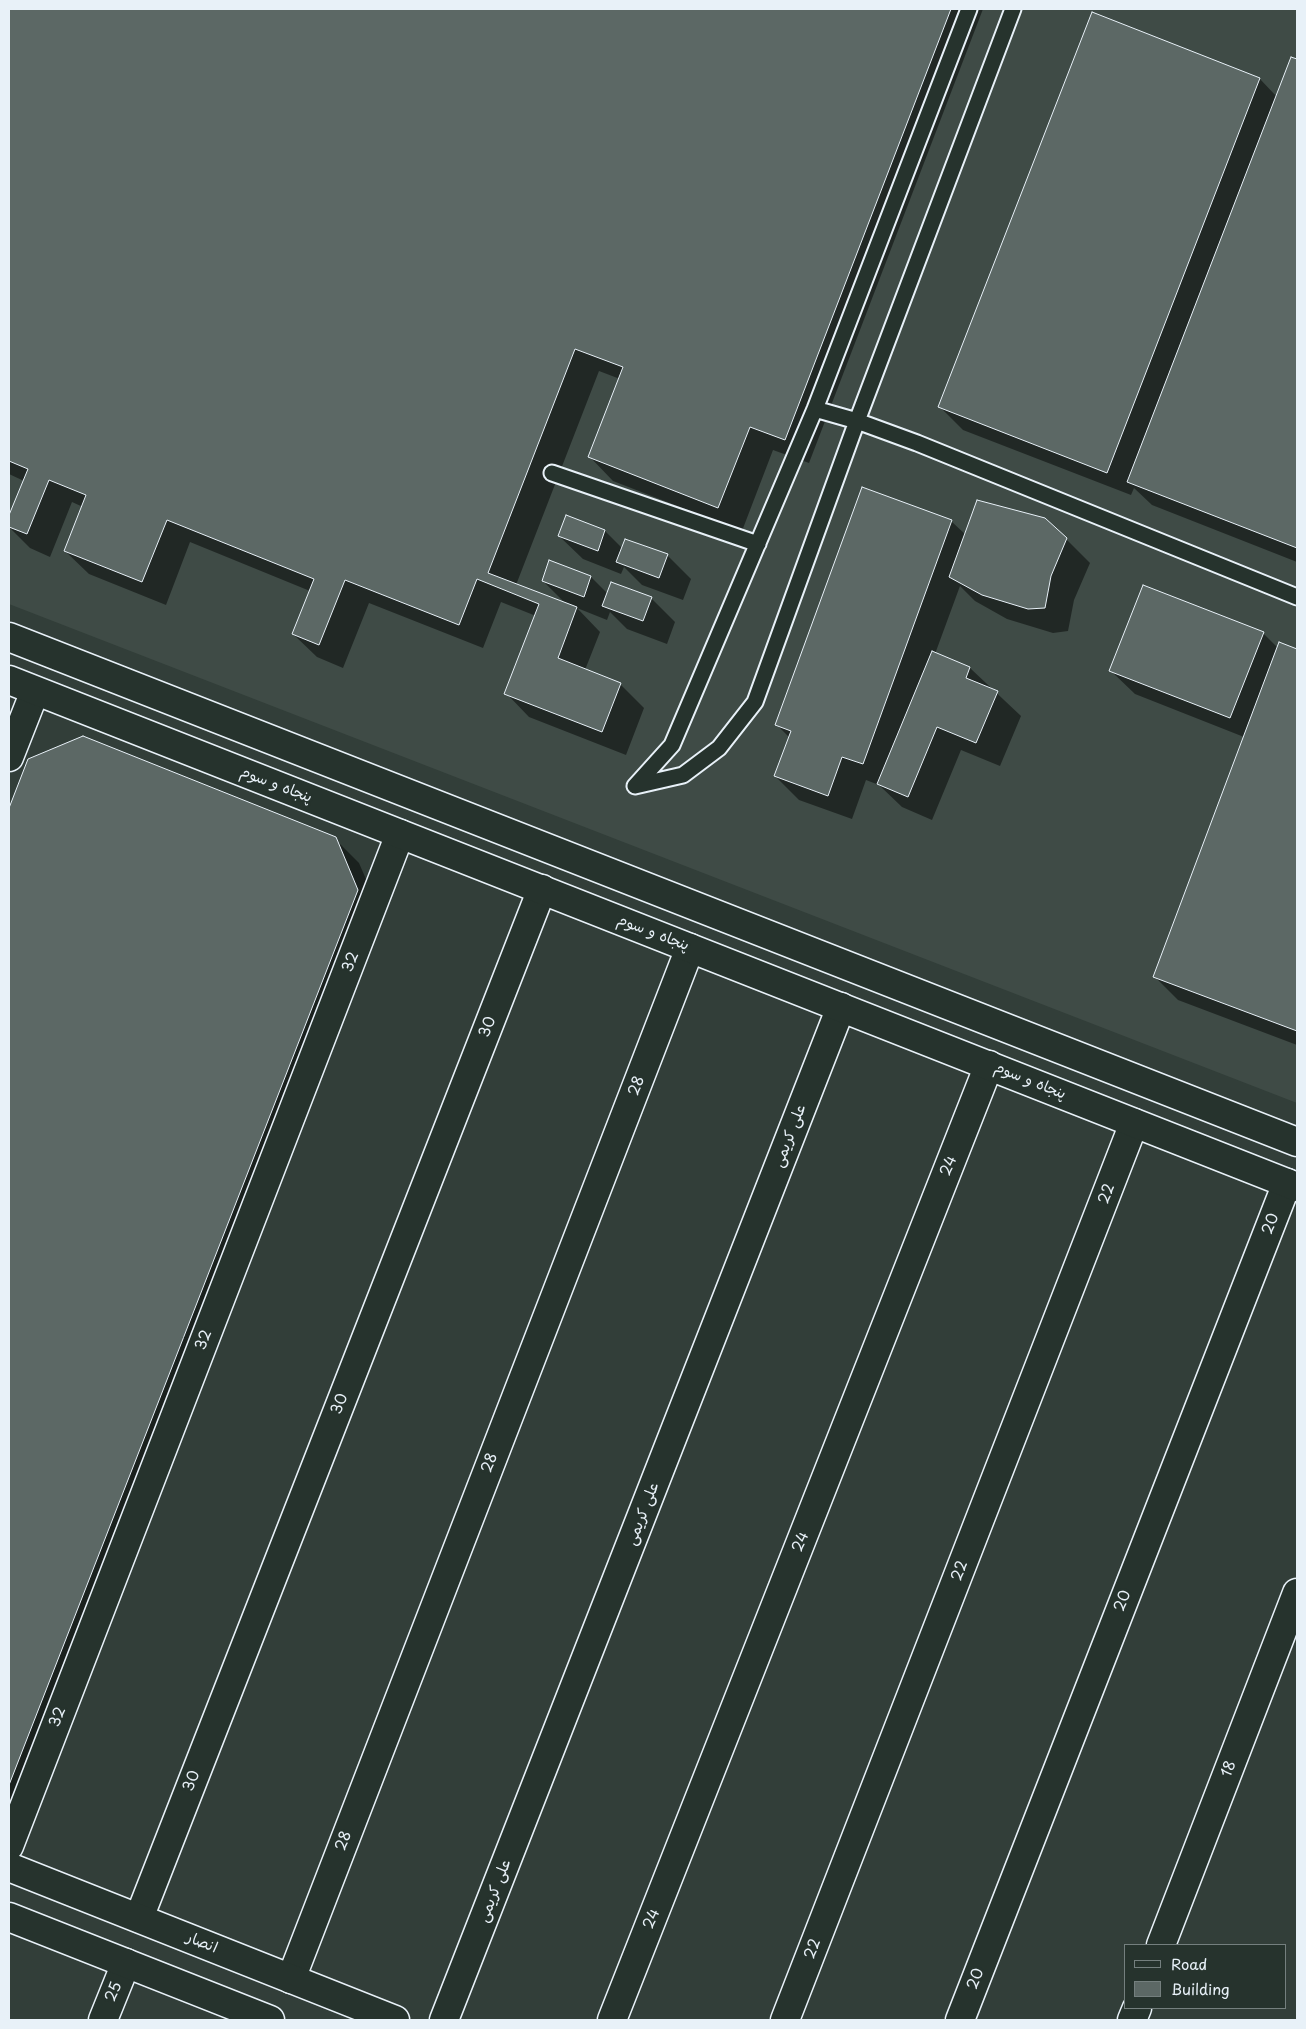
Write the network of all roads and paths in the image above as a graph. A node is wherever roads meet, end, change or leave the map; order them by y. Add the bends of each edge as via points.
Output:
1 (969, 9) edge
2 (1013, 9) edge
3 (815, 408) junction
4 (857, 421) junction
5 (552, 473) dead end
6 (758, 544) junction
7 (1297, 597) edge
8 (9, 637) edge
9 (9, 680) edge
10 (35, 690) junction
11 (9, 757) edge
12 (400, 834) junction
13 (542, 889) junction
14 (690, 948) junction
15 (841, 1007) junction
16 (989, 1065) junction
17 (1134, 1123) junction
18 (1297, 1142) edge
19 (1292, 1185) edge
20 (1297, 1594) edge
21 (9, 1846) edge
22 (9, 1867) edge
23 (9, 1917) edge
24 (138, 1918) junction
25 (1161, 1944) edge
26 (126, 1963) junction
27 (291, 1979) junction
28 (103, 2020) edge
29 (270, 2020) edge
30 (395, 2020) edge
31 (444, 2020) edge
32 (612, 2020) edge
33 (785, 2020) edge
34 (960, 2020) edge

1 - 3 lane
2 - 4 lane
3 - 4 lane
3 - 6 lane
4 - 6 lane via 755,702 719,748 683,775 635,786 672,745
4 - 7 lane
5 - 6 lane
8 - 18 street
9 - 10 street, پنجاه و سوم
10 - 11 street
10 - 12 street, پنجاه و سوم
12 - 13 street, پنجاه و سوم
12 - 21 street, 32
13 - 14 street, پنجاه و سوم
13 - 24 street, 30
14 - 15 street, پنجاه و سوم
14 - 27 street, 28
15 - 16 street, پنجاه و سوم
15 - 31 street, علی کریمی
16 - 17 street, پنجاه و سوم
16 - 32 street, 24
17 - 19 street, پنجاه و سوم
17 - 33 street, 22
19 - 34 street, 20
20 - 25 street, 18
22 - 24 street, انصار
23 - 26 street
24 - 27 street, انصار
26 - 28 street, 25
26 - 29 street
27 - 30 street, انصار

